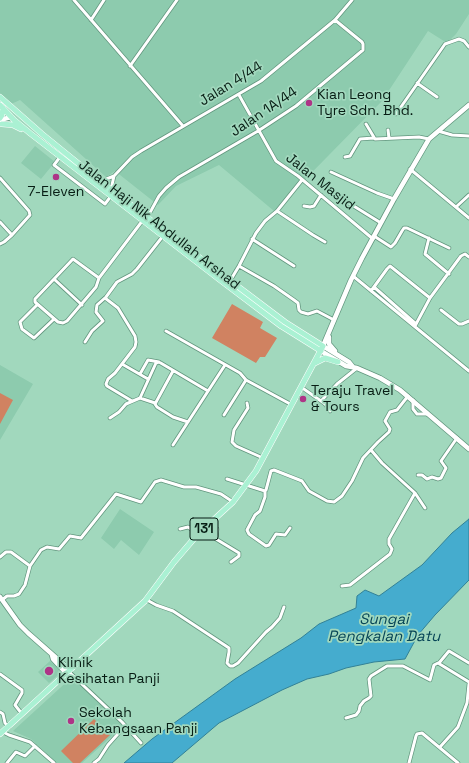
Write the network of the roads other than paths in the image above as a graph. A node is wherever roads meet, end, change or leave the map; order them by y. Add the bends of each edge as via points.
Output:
1 (74, 0) edge
2 (104, 0) edge
3 (176, 0) edge
4 (352, 0) edge
5 (91, 20) junction
6 (335, 20) junction
7 (469, 47) edge
8 (130, 66) junction
9 (417, 83) junction
10 (239, 95) junction
11 (0, 97) edge
12 (437, 97) dead end
13 (3, 105) edge
14 (469, 105) edge
15 (396, 114) dead end
16 (13, 118) junction
17 (0, 122) edge
18 (366, 124) dead end
19 (183, 126) junction
20 (388, 130) dead end
21 (258, 131) junction
22 (438, 131) junction
23 (31, 134) junction
24 (42, 134) junction
25 (469, 136) edge
26 (374, 138) junction
27 (390, 138) junction
28 (429, 139) junction
29 (60, 157) junction
30 (345, 157) dead end
31 (410, 169) junction
32 (331, 172) dead end
33 (83, 175) junction
34 (114, 176) junction
35 (95, 177) junction
36 (0, 178) edge
37 (302, 180) junction
38 (77, 182) junction
39 (115, 192) junction
40 (321, 195) junction
41 (469, 195) edge
42 (111, 196) junction
43 (394, 199) junction
44 (344, 200) dead end
45 (304, 206) dead end
46 (456, 207) junction
47 (277, 211) junction
48 (469, 218) edge
49 (145, 219) junction
50 (0, 222) edge
51 (381, 223) junction
52 (12, 235) junction
53 (163, 236) junction
54 (373, 237) junction
55 (429, 238) junction
56 (252, 239) junction
57 (325, 242) dead end
58 (0, 244) edge
59 (449, 248) dead end
60 (469, 257) edge
61 (239, 266) junction
62 (294, 266) dead end
63 (449, 274) junction
64 (353, 276) junction
65 (99, 278) junction
66 (54, 280) junction
67 (230, 281) junction
68 (374, 287) junction
69 (371, 291) junction
70 (105, 298) junction
71 (430, 298) junction
72 (82, 304) junction
73 (37, 305) junction
74 (441, 310) dead end
75 (53, 320) junction
76 (335, 320) junction
77 (469, 321) edge
78 (416, 325) junction
79 (166, 331) dead end
80 (330, 333) junction
81 (85, 342) dead end
82 (322, 348) junction
83 (339, 359) junction
84 (159, 362) junction
85 (313, 363) junction
86 (122, 364) junction
87 (225, 365) junction
88 (355, 368) junction
89 (173, 371) junction
90 (469, 371) edge
91 (140, 374) junction
92 (148, 379) junction
93 (246, 380) junction
94 (301, 387) junction
95 (208, 391) junction
96 (408, 396) junction
97 (140, 398) junction
98 (413, 400) junction
99 (132, 401) junction
100 (321, 401) junction
101 (155, 403) junction
102 (247, 403) dead end
103 (292, 405) junction
104 (330, 411) dead end
105 (429, 414) junction
106 (224, 415) dead end
107 (110, 418) dead end
108 (188, 422) junction
109 (457, 438) junction
110 (173, 445) dead end
111 (468, 447) edge
112 (371, 450) junction
113 (263, 458) junction
114 (418, 474) dead end
115 (227, 479) dead end
116 (246, 486) junction
117 (265, 491) junction
118 (415, 493) junction
119 (234, 502) junction
120 (425, 508) dead end
121 (209, 524) junction
122 (290, 528) dead end
123 (180, 529) dead end
124 (198, 534) junction
125 (0, 556) edge
126 (231, 562) dead end
127 (30, 566) junction
128 (342, 586) dead end
129 (1, 599) edge
130 (147, 600) junction
131 (284, 607) dead end
132 (439, 663) junction
133 (469, 663) edge
134 (68, 671) junction
135 (0, 674) edge
136 (469, 683) edge
137 (0, 712) edge
138 (23, 715) junction
139 (346, 718) dead end
140 (125, 726) junction
141 (9, 727) junction
142 (2, 733) edge
143 (142, 743) dead end
144 (35, 746) junction
145 (440, 747) junction
146 (7, 763) edge
147 (54, 763) edge
148 (94, 763) edge
149 (409, 763) edge
150 (458, 763) edge

1 - 5 street
2 - 5 street
3 - 8 street
4 - 6 street, Jalan 4/44
5 - 8 street
6 - 10 street, Jalan 4/44 via 261,81
6 - 21 street, Jalan 1A/44 via 362,42 363,50 296,106
7 - 9 street via 459,39 445,44
8 - 19 street
9 - 12 street
9 - 15 street
10 - 19 street, Jalan 4/44
10 - 21 street, Jalan Masjid
11 - 13 main road, Jalan Haji Nik Abdullah Arshad
13 - 16 main road
13 - 17 main road
13 - 24 main road, Jalan Haji Nik Abdullah Arshad
14 - 22 main road
16 - 17 main road
16 - 23 main road, Jalan Haji Nik Abdullah Arshad
16 - 24 main road via 20,119
17 - 23 main road via 14,125
18 - 26 street
19 - 34 street, Jalan 4/44 via 132,157
20 - 27 street
21 - 37 street, Jalan Masjid via 276,161
21 - 49 street, Jalan 1A/44 via 179,177 159,196
22 - 25 street
22 - 28 main road
23 - 29 main road, Jalan Haji Nik Abdullah Arshad
24 - 35 main road, Jalan Haji Nik Abdullah Arshad
26 - 27 street
26 - 30 street via 360,139 350,156
27 - 28 street
28 - 31 main road
29 - 33 main road, Jalan Haji Nik Abdullah Arshad
29 - 38 street via 54,165
31 - 43 main road
31 - 46 street
32 - 43 street
33 - 38 street
33 - 42 main road, Jalan Haji Nik Abdullah Arshad
34 - 35 street via 104,180
34 - 39 street via 112,185
35 - 39 main road, Jalan Haji Nik Abdullah Arshad
36 - 52 street via 30,215
37 - 40 street, Jalan Masjid
37 - 47 street
38 - 42 street via 105,204
39 - 49 main road, Jalan Haji Nik Abdullah Arshad
40 - 45 street via 314,206
40 - 54 street, Jalan Masjid
41 - 46 street
42 - 49 main road, Jalan Haji Nik Abdullah Arshad
43 - 51 main road
44 - 51 street
46 - 48 street
47 - 56 street via 265,221
47 - 57 street
49 - 53 main road, Jalan Haji Nik Abdullah Arshad
49 - 65 street, Jalan 1A/44
49 - 67 main road, Jalan Haji Nik Abdullah Arshad
50 - 52 street
51 - 54 main road
52 - 58 street
53 - 70 street via 132,274 117,282
53 - 82 main road, Jalan Haji Nik Abdullah Arshad via 292,334
54 - 55 street, Jalan Masjid via 389,247 404,228
54 - 64 main road
55 - 59 street
55 - 63 street via 425,254
56 - 61 street
56 - 62 street
60 - 63 street via 463,254
61 - 67 street
61 - 76 street via 294,300 301,312 308,314 317,311
63 - 71 street
64 - 69 street
64 - 76 main road
65 - 66 street via 73,259
65 - 72 street, Jalan 1A/44 via 96,287
66 - 72 street
66 - 73 street via 35,299
67 - 82 main road, Jalan Haji Nik Abdullah Arshad
68 - 69 street
68 - 71 street via 387,269 393,267
68 - 78 street
69 - 78 street
70 - 81 street via 96,308 103,321
70 - 86 street via 118,308 136,339 135,347
71 - 78 street
72 - 75 street, Jalan 1A/44 via 67,321 63,323
73 - 75 street
73 - 75 street via 20,322 22,330 34,338
74 - 77 street via 458,324
76 - 80 main road
78 - 90 street
79 - 87 street
80 - 82 main road
80 - 83 main road via 329,344
82 - 83 main road
82 - 85 main road, 131
83 - 85 main road via 325,358
83 - 88 main road via 346,366
84 - 89 street
84 - 91 street via 148,360
84 - 92 street
85 - 94 main road, 131
86 - 91 street
86 - 99 street via 108,378 106,384
87 - 93 street
87 - 95 street
88 - 96 main road via 390,383
88 - 100 street
89 - 95 street
89 - 101 street
91 - 92 street
92 - 97 street
93 - 103 street
93 - 106 street
94 - 100 street
94 - 103 main road, 131
95 - 108 street
96 - 98 main road
96 - 112 street via 397,410 390,412 386,421 389,432
97 - 99 street
97 - 101 street
98 - 105 main road
98 - 105 street via 413,409 417,414
99 - 107 street
100 - 104 street
101 - 108 street via 157,407 174,417
102 - 113 street via 248,408 234,430 232,442
103 - 113 main road, 131
105 - 109 main road
108 - 110 street
109 - 111 main road
109 - 114 street via 442,461 446,468 441,478 426,478
112 - 117 street via 360,463 342,496 334,502 309,491 302,481 274,470 271,471
112 - 118 street
113 - 116 main road, 131
115 - 116 street
116 - 117 street
116 - 119 main road, 131
117 - 122 street via 260,511 255,515 248,530 249,534 266,546 276,534 285,535
118 - 120 street
118 - 128 street via 389,539 392,549 390,554 350,585
119 - 121 main road, 131
119 - 127 street via 221,494 196,487 185,488 157,481 141,502 116,494 80,538 69,536 59,550 44,548
121 - 124 main road, 131
121 - 126 street via 216,530 216,539 239,553
123 - 124 street via 188,527
124 - 130 main road, 131
125 - 127 street via 11,552
127 - 129 street via 27,581 19,594
129 - 134 main road via 20,625
130 - 131 street via 156,606 173,611 229,648 227,663 233,666 280,618
130 - 134 main road, 131
132 - 133 street via 449,651
132 - 136 street
132 - 139 street via 435,664 430,680 400,665 391,665 376,672 369,679 371,696 360,706 356,715
134 - 138 main road, 131
134 - 140 street
135 - 138 street via 22,690 15,706
136 - 145 street via 467,703 458,726
137 - 141 street
138 - 141 main road, 131
140 - 143 street
140 - 148 street
141 - 142 main road, 131
142 - 144 street via 28,741
144 - 146 street via 25,756 16,752
144 - 147 street
145 - 149 street via 424,733 417,734
145 - 150 street

